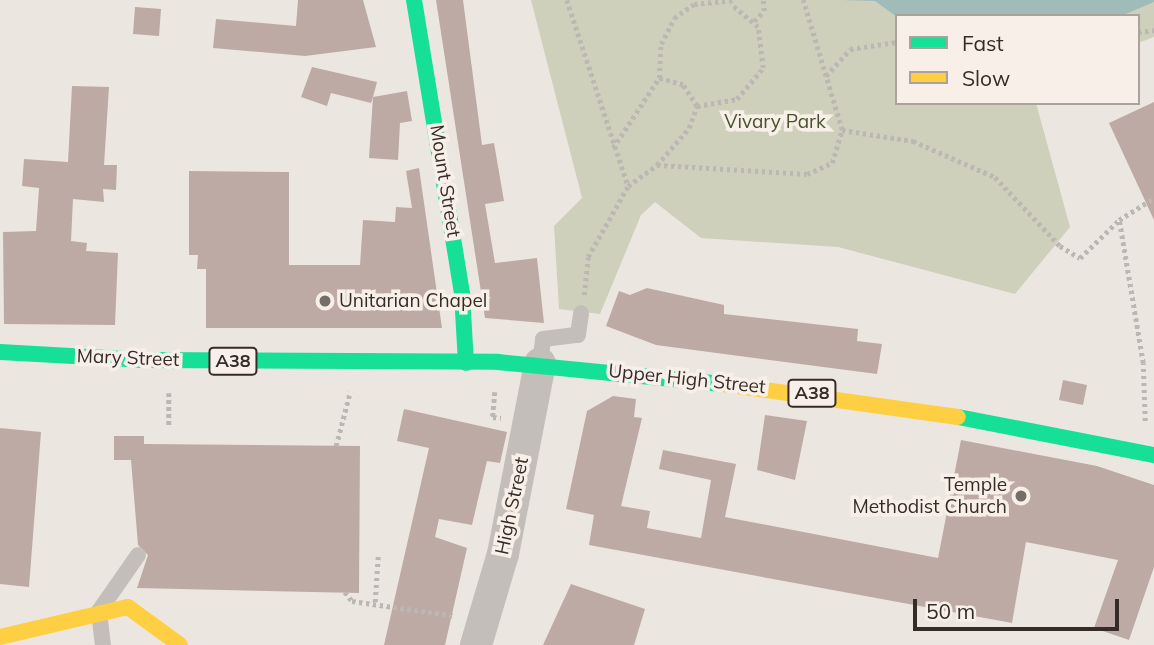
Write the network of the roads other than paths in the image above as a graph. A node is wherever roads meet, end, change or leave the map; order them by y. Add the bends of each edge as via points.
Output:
1 (414, 0) edge
2 (581, 313) road end
3 (0, 352) edge
4 (466, 363) junction
5 (540, 364) junction
6 (1154, 455) edge
7 (138, 555) dead end
8 (99, 611) junction
9 (480, 634) edge
10 (0, 637) edge
11 (103, 645) edge
12 (180, 645) edge

1 - 4 main road, Mount Street via 462,294
2 - 5 lane via 578,335 543,339
3 - 4 main road, Mary Street / A38
4 - 5 main road, Upper High Street / A38
5 - 6 main road, Upper High Street / A38 via 843,397 1136,447
5 - 9 street, High Street
7 - 8 lane
8 - 10 main road via 31,634
8 - 11 lane
8 - 12 main road via 128,607

